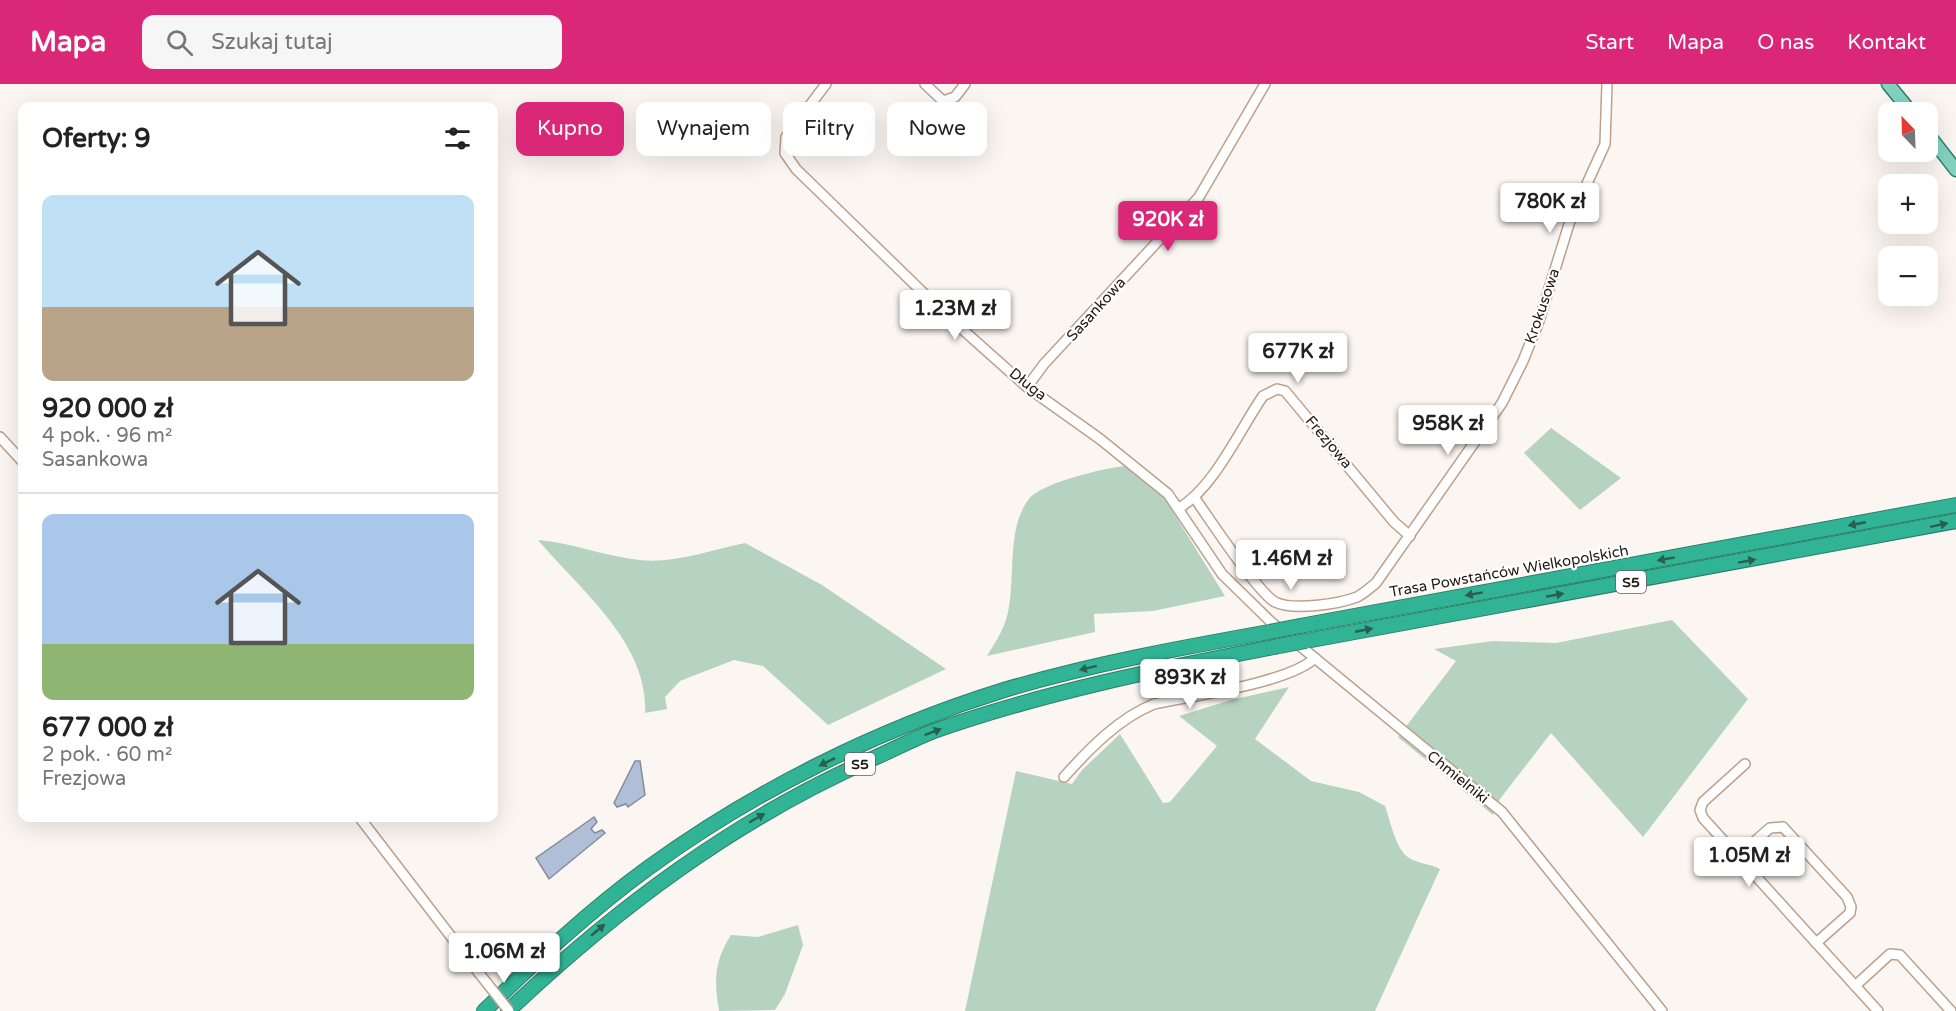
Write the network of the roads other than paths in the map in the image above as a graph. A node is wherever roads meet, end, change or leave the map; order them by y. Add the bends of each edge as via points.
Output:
1 (826, 84) edge
2 (926, 84) edge
3 (965, 84) edge
4 (1264, 84) edge
5 (1607, 84) edge
6 (1888, 84) edge
7 (1903, 102) edge
8 (1938, 147) edge
9 (1956, 170) edge
10 (1028, 387) junction
11 (0, 437) edge
12 (18, 457) edge
13 (1194, 497) junction
14 (1956, 505) edge
15 (1179, 508) junction
16 (1956, 521) edge
17 (1410, 536) junction
18 (1222, 574) joint
19 (1315, 658) junction
20 (1745, 764) dead end
21 (1064, 777) dead end
22 (363, 822) edge
23 (1738, 856) junction
24 (1816, 943) junction
25 (1855, 986) junction
26 (484, 1011) edge
27 (508, 1011) edge
28 (1662, 1011) edge
29 (1878, 1011) edge
30 (1951, 1011) edge

1 - 10 street, Długa via 786,137 785,153 790,161 944,313
2 - 3 street via 943,101 955,97
4 - 10 street, Sasankowa via 1199,197 1044,364
5 - 17 street, Krokusowa via 1605,144 1569,221 1539,321 1510,390
6 - 7 main road
8 - 9 main road
10 - 15 street, Długa via 1148,476
11 - 12 street
13 - 15 street, Frezjowa
13 - 17 street, Krokusowa via 1248,572 1275,602 1298,606 1358,596 1376,583
13 - 17 street, Frezjowa via 1263,396 1285,391
14 -> 26 highway, Trasa Powstańców Wielkopolskich / S5, bridge via 1112,662 1002,691 936,714 833,759 745,806 648,868 542,956
15 - 18 street, Długa
27 -> 16 highway, S5, bridge via 574,950 686,862 758,817 932,732 1102,682
18 - 19 street, Chmielniki
19 - 21 street via 1279,677 1141,709 1091,746
19 - 28 street, Chmielniki via 1502,812
20 - 23 street via 1703,802 1700,810
22 - 27 street, bridge
23 - 24 street
23 - 24 street via 1770,828 1783,827 1847,897 1850,913
24 - 25 street
25 - 29 street
25 - 30 street via 1890,954 1900,955

